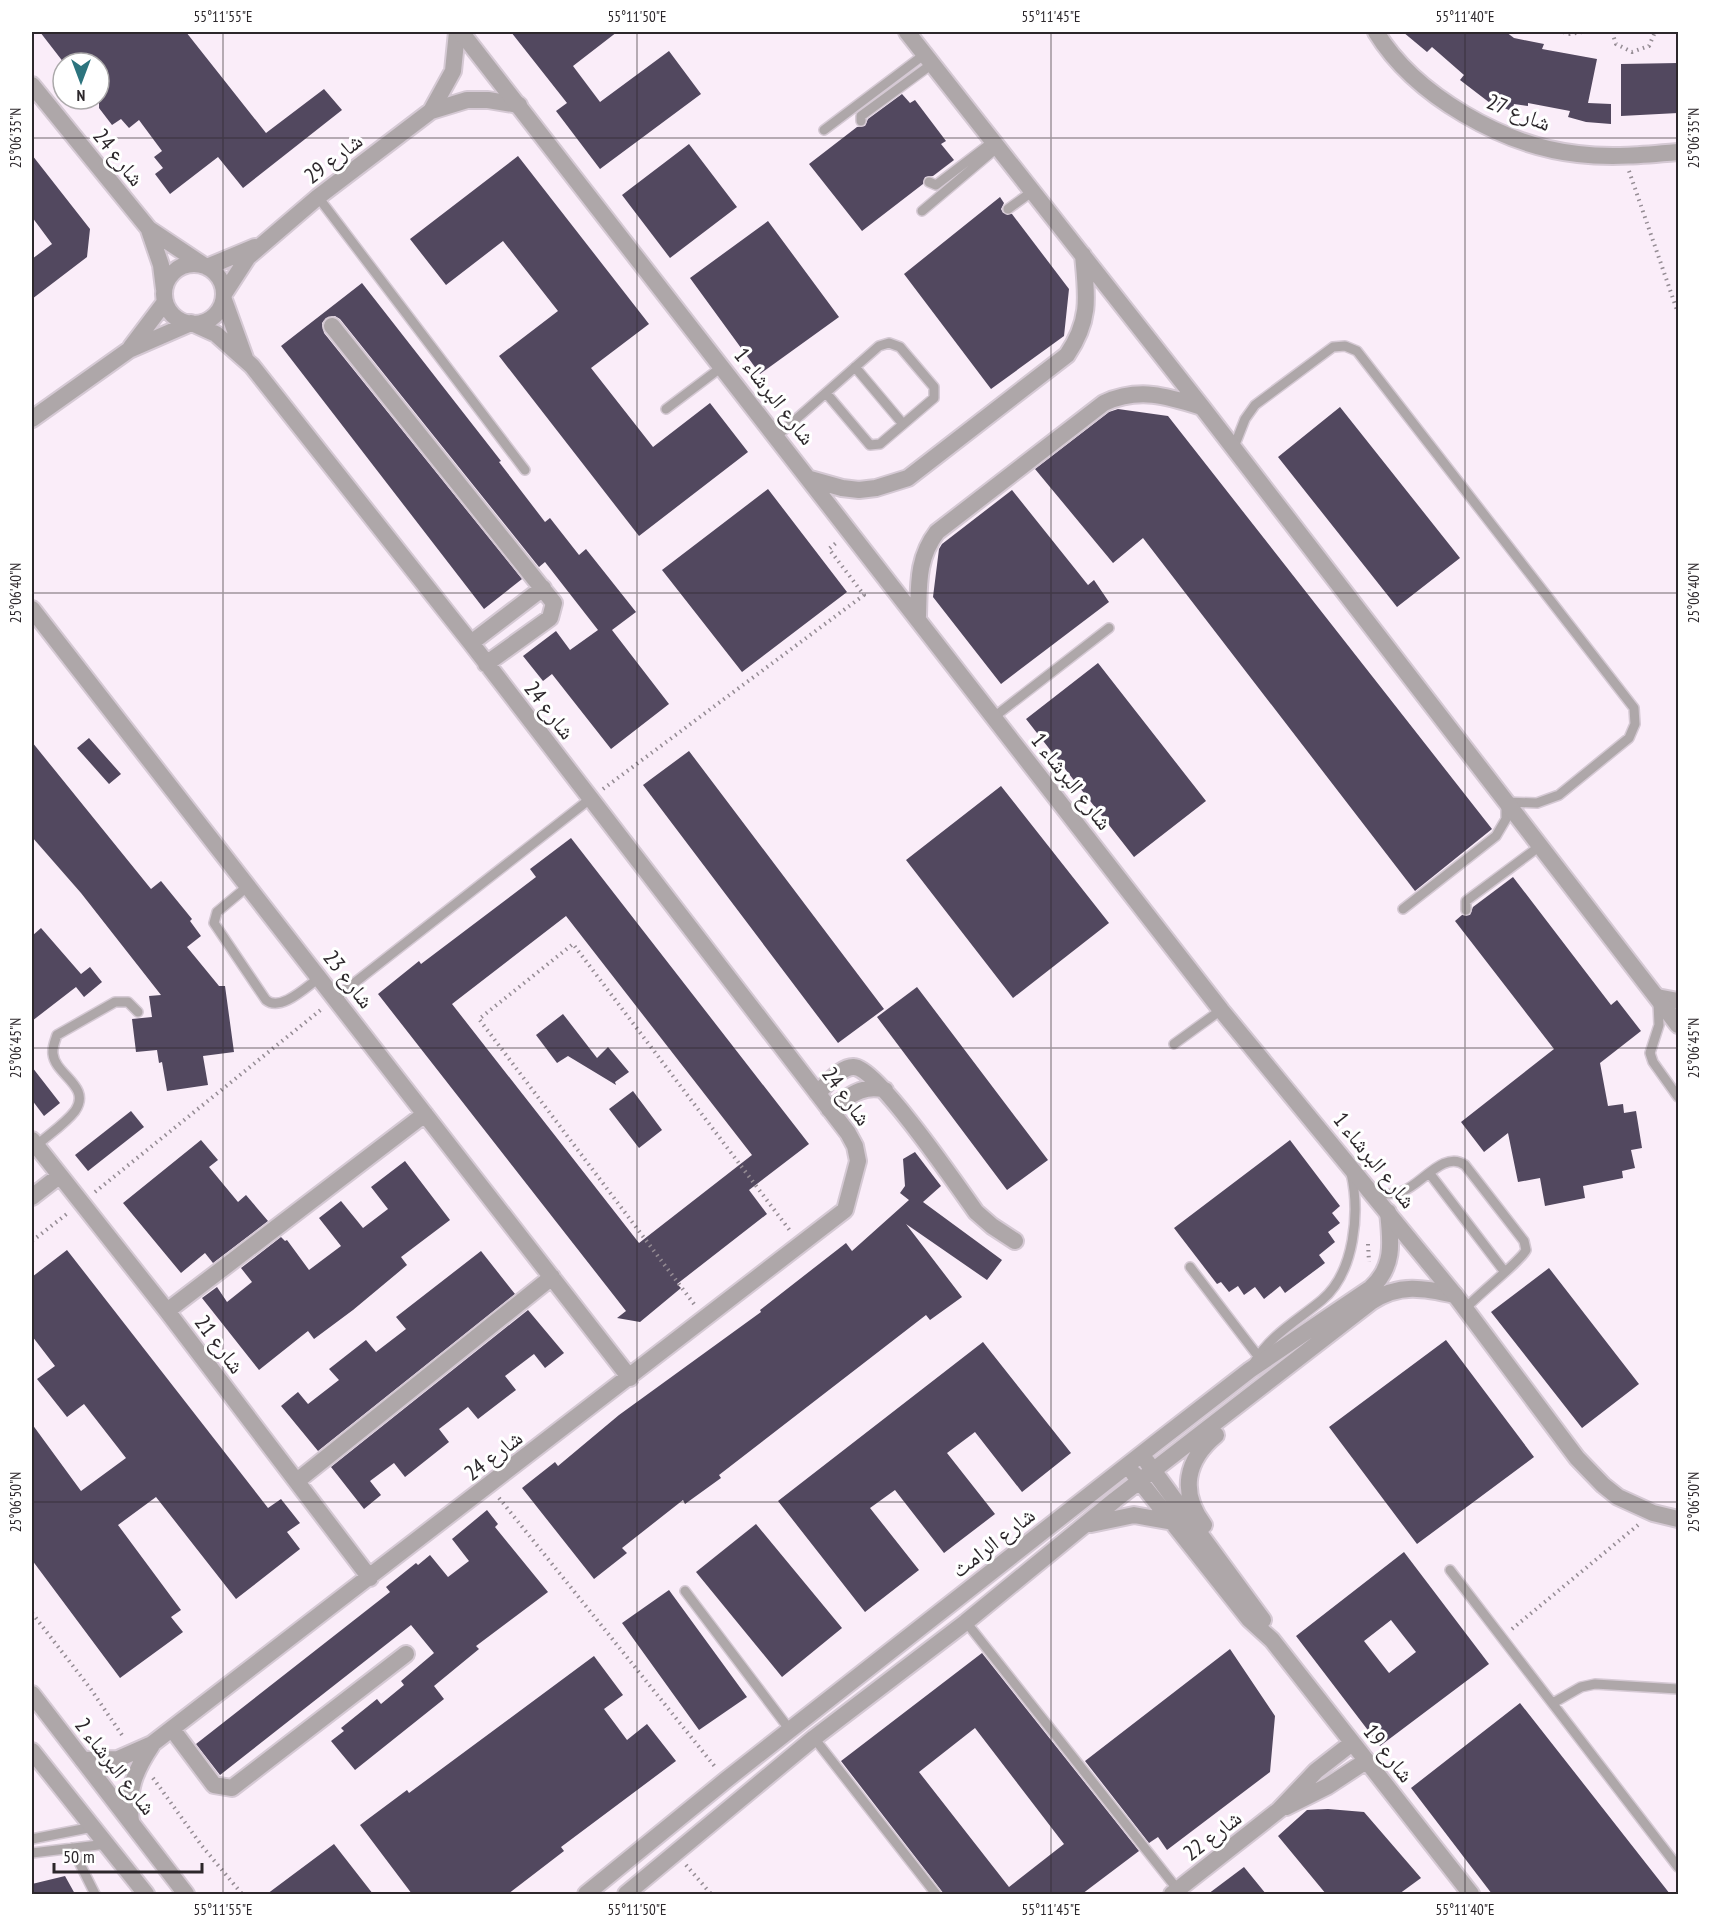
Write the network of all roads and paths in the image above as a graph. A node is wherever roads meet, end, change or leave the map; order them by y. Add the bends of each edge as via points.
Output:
1 (459, 32) edge
2 (907, 32) edge
3 (1376, 32) edge
4 (1563, 32) edge
5 (1583, 32) edge
6 (1612, 32) edge
7 (1655, 32) edge
8 (1672, 32) edge
9 (1678, 32) edge
10 (928, 59) junction
11 (32, 85) edge
12 (519, 105) junction
13 (431, 111) junction
14 (861, 120) dead end
15 (824, 130) dead end
16 (997, 143) junction
17 (1678, 152) edge
18 (1624, 156) junction
19 (929, 182) dead end
20 (1033, 190) junction
21 (318, 197) junction
22 (1008, 209) dead end
23 (922, 211) dead end
24 (148, 229) junction
25 (264, 243) junction
26 (1083, 255) junction
27 (205, 266) junction
28 (165, 296) junction
29 (224, 297) junction
30 (1678, 313) edge
31 (193, 324) junction
32 (332, 326) dead end
33 (129, 350) junction
34 (245, 359) junction
35 (723, 366) junction
36 (855, 367) junction
37 (826, 393) junction
38 (1202, 407) junction
39 (666, 409) dead end
40 (32, 419) edge
41 (903, 424) junction
42 (777, 436) junction
43 (1234, 447) junction
44 (525, 470) dead end
45 (810, 479) junction
46 (851, 531) junction
47 (543, 588) junction
48 (32, 609) edge
49 (918, 616) junction
50 (1109, 628) dead end
51 (471, 643) junction
52 (486, 664) junction
53 (994, 717) junction
54 (590, 799) junction
55 (1506, 802) junction
56 (1540, 846) junction
57 (248, 886) junction
58 (1403, 909) dead end
59 (1466, 910) dead end
60 (319, 978) junction
61 (335, 998) junction
62 (1657, 998) junction
63 (1678, 1001) edge
64 (1221, 1010) junction
65 (138, 1012) dead end
66 (1678, 1025) edge
67 (1174, 1044) dead end
68 (885, 1090) junction
69 (817, 1093) junction
70 (1678, 1097) edge
71 (829, 1109) junction
72 (425, 1114) junction
73 (34, 1143) edge
74 (1347, 1162) junction
75 (1430, 1174) junction
76 (59, 1176) junction
77 (1374, 1193) junction
78 (32, 1197) edge
79 (81, 1203) junction
80 (1388, 1212) junction
81 (1015, 1241) dead end
82 (32, 1242) edge
83 (800, 1245) junction
84 (1192, 1266) dead end
85 (1504, 1271) junction
86 (552, 1277) junction
87 (1455, 1295) junction
88 (1465, 1309) junction
89 (167, 1311) junction
90 (705, 1318) junction
91 (1257, 1359) junction
92 (630, 1377) junction
93 (1255, 1392) junction
94 (1141, 1454) junction
95 (1127, 1465) junction
96 (1153, 1471) junction
97 (297, 1481) junction
98 (1140, 1481) junction
99 (489, 1486) junction
100 (1653, 1513) junction
101 (1678, 1519) edge
102 (1173, 1522) junction
103 (1084, 1525) junction
104 (1224, 1565) junction
105 (1450, 1570) dead end
106 (370, 1578) junction
107 (685, 1591) dead end
108 (966, 1622) junction
109 (1502, 1637) junction
110 (1272, 1640) junction
111 (406, 1654) dead end
112 (1678, 1689) edge
113 (32, 1694) edge
114 (1553, 1702) junction
115 (172, 1729) junction
116 (790, 1730) junction
117 (814, 1738) junction
118 (1352, 1743) junction
119 (152, 1744) junction
120 (32, 1751) edge
121 (83, 1760) junction
122 (1366, 1761) junction
123 (726, 1780) junction
124 (1279, 1810) junction
125 (131, 1822) junction
126 (93, 1827) junction
127 (32, 1839) edge
128 (107, 1844) junction
129 (72, 1848) junction
130 (32, 1853) edge
131 (676, 1853) junction
132 (1678, 1867) edge
133 (1175, 1892) edge
134 (95, 1894) edge
135 (146, 1894) edge
136 (186, 1894) edge
137 (586, 1894) edge
138 (626, 1894) edge
139 (711, 1894) edge
140 (936, 1894) edge
141 (1471, 1894) edge

1 - 12 street, شارع البرشاء 1
1 - 13 street, شارع 29 via 453,71
2 - 10 street
3 - 18 street, شارع 27 via 1409,71 1445,102 1486,126 1530,144 1576,154
4 - 5 path
6 - 7 path via 1616,44 1632,52 1649,46
8 - 9 path
10 - 14 lane
10 - 15 lane
10 - 16 street
11 - 24 street, شارع 24
12 - 13 street, شارع 29 via 467,100
12 - 35 street, شارع البرشاء 1
13 - 21 street, شارع 29
16 - 19 lane via 936,185
16 - 20 street
16 - 23 lane
17 - 18 street, شارع 27
18 - 30 path
20 - 22 lane
20 - 26 street
21 - 25 street, شارع 29
21 - 44 lane
24 - 27 street, شارع 24
24 - 28 street, شارع 24 via 161,265
25 - 27 street, شارع 29
25 - 29 street, شارع 29 via 248,257
26 - 38 street
26 - 45 street via 1087,303 1078,339 1067,355 908,478 859,490
27 - 28 street via 181,267 170,276
27 - 29 street via 218,275
28 - 31 street via 174,317
28 - 33 street
29 - 31 street via 216,314
29 - 34 street, شارع 24
31 - 33 street
31 - 34 street, شارع 24 via 216,334
32 - 47 street
33 - 40 street
34 - 51 street, شارع 24
35 - 39 lane
35 - 42 street, شارع البرشاء 1
36 - 37 lane
36 - 41 lane
36 - 41 lane via 879,346 889,344 900,347 934,387 934,398
37 - 41 lane via 870,445 880,444
37 - 42 lane
38 - 43 street
38 - 49 street via 1150,393 1134,393 1104,403 938,532 920,567
42 - 45 street, شارع البرشاء 1
43 - 55 street
43 - 55 lane via 1247,414 1259,401 1333,347 1346,346 1357,351 1631,702 1635,724 1624,744 1552,798 1530,803
45 - 46 street, شارع البرشاء 1
46 - 49 street, شارع البرشاء 1
46 - 54 path via 829,549 864,595
47 - 51 street
47 - 52 street via 554,603 550,618
48 - 57 street, شارع 23
49 - 53 street, شارع البرشاء 1
50 - 53 lane
51 - 52 street, شارع 24
52 - 54 street, شارع 24
53 - 64 street, شارع البرشاء 1
54 - 61 lane
54 - 69 street, شارع 24
55 - 56 street
55 - 58 lane via 1506,819 1496,836
56 - 59 lane via 1466,901
56 - 62 street
57 - 60 street, شارع 23
57 - 60 lane via 217,912 214,923 266,1000 273,1005 282,1003
60 - 61 street, شارع 23
61 - 72 street, شارع 23
61 - 79 path
62 - 63 street
62 - 66 street
62 - 70 lane via 1659,1025 1650,1053
64 - 67 lane
64 - 74 street, شارع البرشاء 1
65 - 73 lane via 128,1002 115,1002 57,1035 53,1056 76,1087 79,1100 74,1112
68 - 69 street via 855,1067 845,1069
68 - 71 street via 862,1089
68 - 81 street via 976,1212
69 - 71 street, شارع 24
71 - 83 street, شارع 24 via 855,1146 856,1176 845,1210
72 - 86 street, شارع 23
72 - 89 street
73 - 76 street, شارع 21
74 - 77 street, شارع البرشاء 1
74 - 91 lane via 1354,1214 1341,1276 1323,1299 1282,1331
75 - 77 lane via 1405,1191
75 - 85 lane
75 - 85 lane via 1447,1161 1457,1160 1465,1165 1524,1241 1524,1254
76 - 78 street
76 - 79 street, شارع 21
77 - 80 street, شارع البرشاء 1
79 - 82 path
79 - 89 street, شارع 21
80 - 87 street, شارع البرشاء 1
80 - 91 street, شارع الرامث via 1390,1257 1376,1284
83 - 90 street, شارع 24
83 - 90 path via 573,944 479,1019
84 - 91 lane
85 - 88 lane
86 - 92 street, شارع 23
86 - 97 street
87 - 88 street, شارع البرشاء 1
87 - 93 street, شارع الرامث via 1419,1287 1386,1293
88 - 100 street, شارع البرشاء 1 via 1589,1472 1618,1497
89 - 97 street, شارع 21
90 - 92 street, شارع 24
91 - 94 street, شارع الرامث
92 - 99 street, شارع 24
93 - 96 street, شارع الرامث
93 - 104 street via 1237,1417 1197,1452 1189,1473 1194,1508 1217,1545
94 - 95 street, شارع الرامث
94 - 96 street, شارع 19
95 - 98 street, شارع 19
95 - 116 street, شارع الرامث
96 - 98 street, شارع الرامث
96 - 104 street, شارع 19
97 - 106 street, شارع 21
98 - 102 street, شارع 19
98 - 103 street, شارع الرامث
99 - 106 street, شارع 24
99 - 123 path
100 - 101 street, شارع البرشاء 1
100 - 109 path
102 - 103 street via 1134,1515
102 - 110 street, شارع 19 via 1250,1619
103 - 108 street, شارع الرامث
104 - 110 street, شارع 19 via 1259,1613
105 - 109 lane
106 - 115 street, شارع 24
107 - 116 lane
108 - 117 street, شارع الرامث
108 - 133 lane
109 - 114 lane
110 - 118 street, شارع 19
111 - 115 street via 232,1788 214,1785
112 - 114 lane via 1595,1684
113 - 121 street, شارع البرشاء 2
114 - 132 lane
115 - 119 street, شارع 24
116 - 123 street, شارع الرامث
117 - 131 street, شارع الرامث
117 - 140 lane
118 - 122 street, شارع 19
118 - 124 street, شارع 22 via 1316,1771
119 - 121 street, شارع 24 via 118,1759
119 - 125 street, شارع 24 via 131,1783
120 - 126 street
121 - 125 street, شارع البرشاء 2
122 - 124 street, شارع 22 via 1328,1786
122 - 141 street, شارع 19
123 - 137 street, شارع الرامث
124 - 133 street, شارع 22
125 - 136 street, شارع البرشاء 2
126 - 127 lane
126 - 128 street
128 - 129 lane
128 - 135 street
129 - 130 lane
129 - 134 lane
131 - 138 street, شارع الرامث
131 - 139 path

